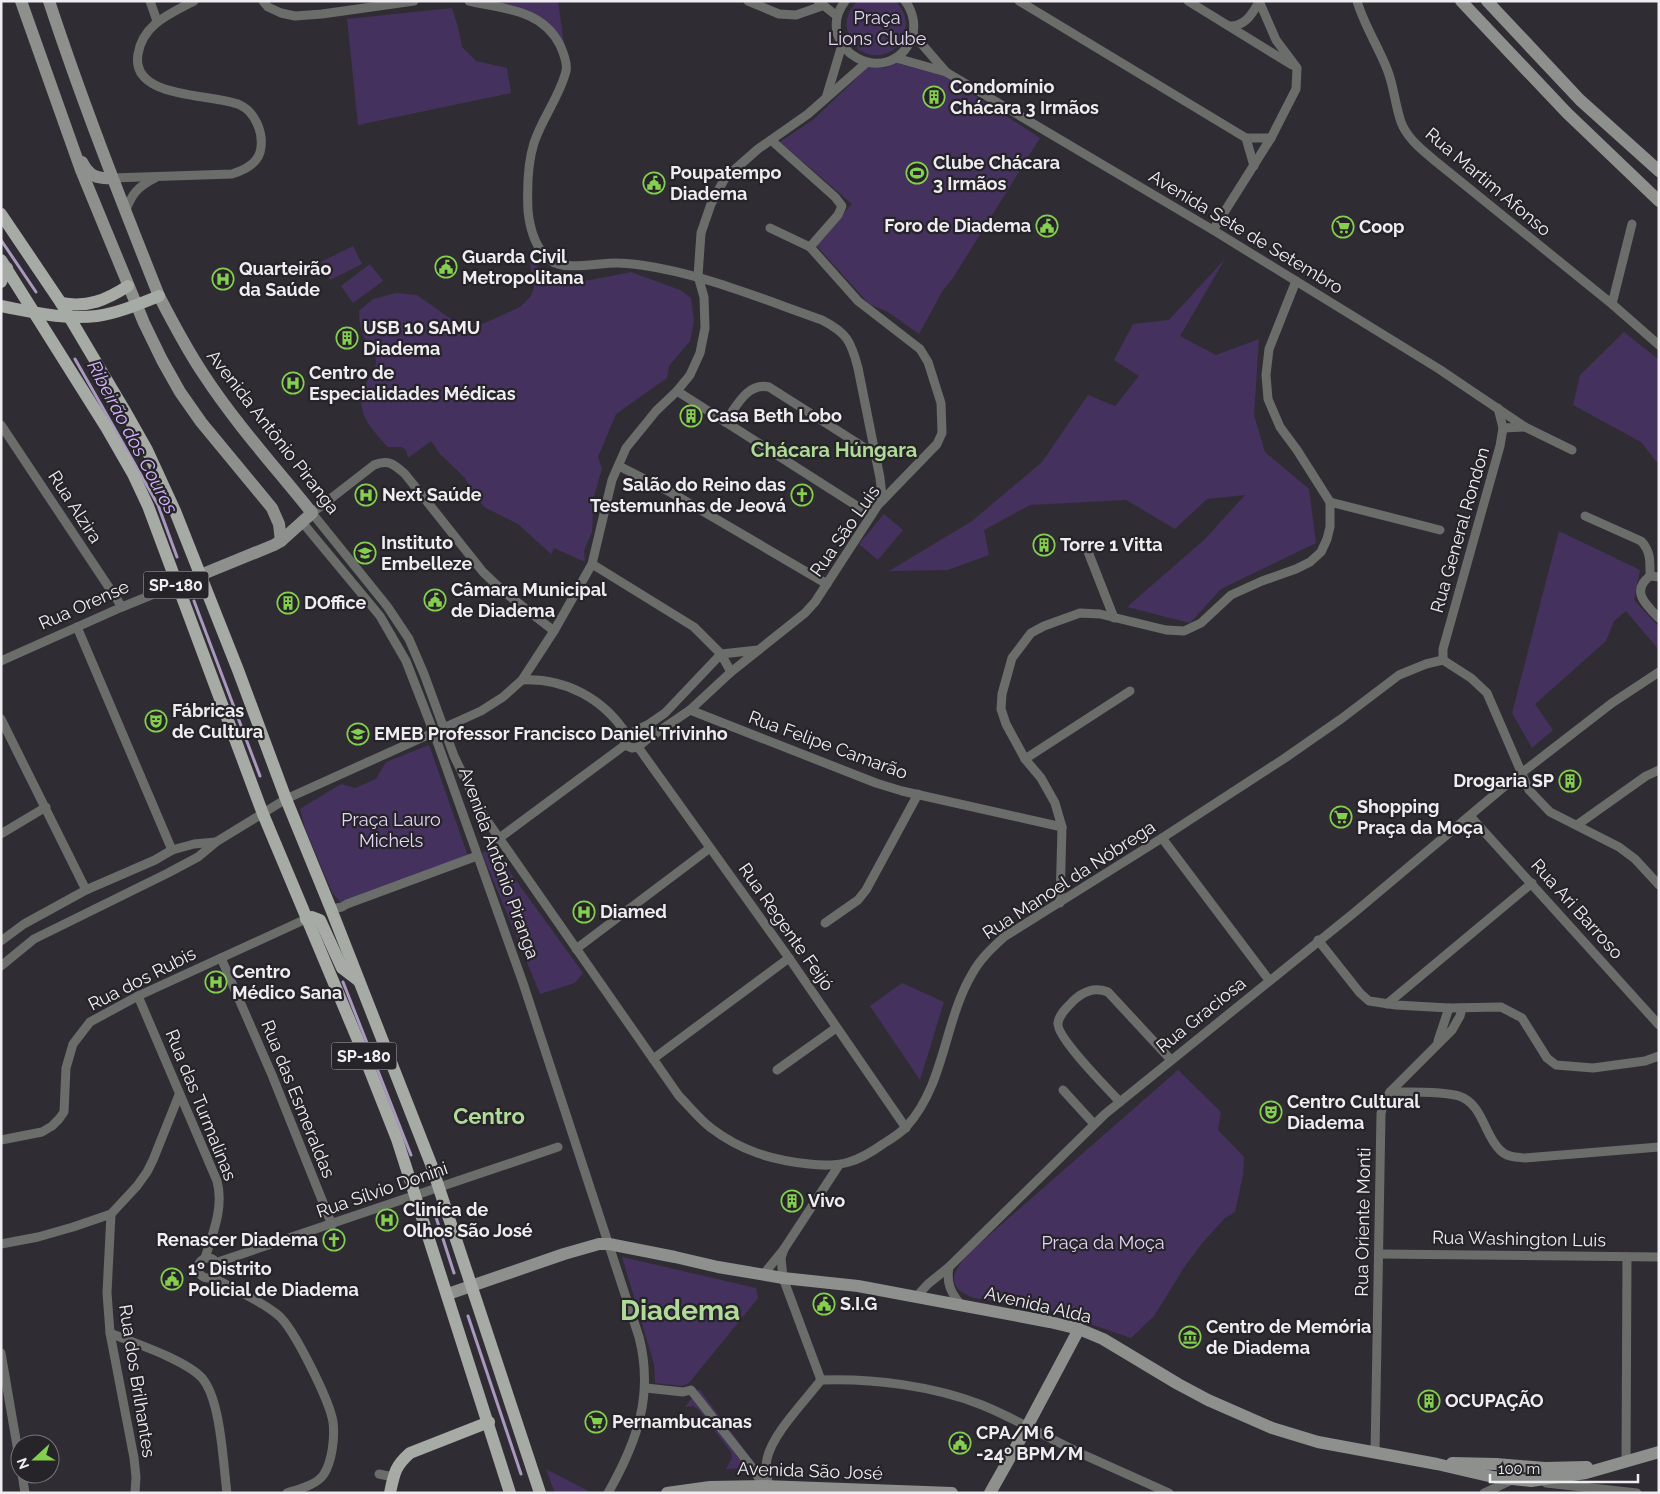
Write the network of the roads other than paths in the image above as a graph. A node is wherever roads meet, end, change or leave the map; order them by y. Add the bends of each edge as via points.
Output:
1 (21, 1) edge
2 (49, 1) edge
3 (150, 1) edge
4 (194, 1) edge
5 (263, 1) edge
6 (414, 1) edge
7 (469, 1) edge
8 (748, 1) edge
9 (845, 1) edge
10 (1018, 1) edge
11 (1188, 1) edge
12 (1357, 1) edge
13 (1461, 1) edge
14 (1487, 1) edge
15 (907, 2) edge
16 (1259, 2) edge
17 (819, 4) edge
18 (837, 16) junction
19 (157, 21) junction
20 (1229, 26) junction
21 (913, 34) junction
22 (842, 45) junction
23 (896, 58) junction
24 (866, 63) junction
25 (1297, 68) junction
26 (946, 72) junction
27 (826, 99) junction
28 (68, 133) junction
29 (1246, 138) junction
30 (1271, 138) junction
31 (771, 140) junction
32 (1254, 166) junction
33 (1659, 171) edge
34 (157, 177) junction
35 (112, 178) junction
36 (1659, 201) edge
37 (125, 212) junction
38 (1, 214) edge
39 (1632, 224) dead end
40 (770, 228) dead end
41 (1214, 230) junction
42 (810, 247) junction
43 (4, 264) edge
44 (698, 276) junction
45 (1296, 281) junction
46 (1, 282) edge
47 (128, 286) junction
48 (52, 290) junction
49 (159, 296) junction
50 (61, 303) junction
51 (1612, 304) junction
52 (136, 305) junction
53 (1, 306) edge
54 (35, 313) junction
55 (70, 317) junction
56 (1657, 342) edge
57 (677, 391) junction
58 (1498, 408) junction
59 (725, 422) junction
60 (1, 425) edge
61 (1525, 427) junction
62 (1503, 428) junction
63 (1572, 450) dead end
64 (876, 455) junction
65 (618, 466) junction
66 (1330, 502) junction
67 (878, 505) junction
68 (872, 515) junction
69 (1585, 516) dead end
70 (307, 517) junction
71 (1440, 530) dead end
72 (281, 541) junction
73 (1085, 544) dead end
74 (592, 564) junction
75 (201, 575) junction
76 (1655, 576) edge
77 (827, 584) junction
78 (176, 585) junction
79 (122, 606) junction
80 (1114, 618) junction
81 (1659, 618) edge
82 (77, 627) junction
83 (554, 631) junction
84 (758, 650) junction
85 (721, 654) junction
86 (1443, 660) junction
87 (1, 661) edge
88 (731, 672) junction
89 (1659, 672) edge
90 (522, 680) junction
91 (1130, 691) dead end
92 (681, 696) junction
93 (690, 710) junction
94 (1, 719) edge
95 (444, 728) junction
96 (434, 733) junction
97 (627, 735) junction
98 (625, 745) junction
99 (638, 747) junction
100 (1025, 758) junction
101 (1659, 770) edge
102 (1522, 774) junction
103 (918, 794) junction
104 (286, 799) junction
105 (46, 807) junction
106 (263, 814) junction
107 (1470, 816) junction
108 (1577, 825) junction
109 (1062, 827) junction
110 (1, 834) edge
111 (1162, 838) junction
112 (498, 839) junction
113 (216, 842) junction
114 (710, 848) junction
115 (172, 850) junction
116 (477, 856) junction
117 (155, 860) junction
118 (162, 876) junction
119 (1532, 884) junction
120 (1659, 885) edge
121 (86, 890) junction
122 (1060, 903) junction
123 (331, 909) junction
124 (306, 919) junction
125 (825, 923) dead end
126 (1318, 940) junction
127 (1, 941) edge
128 (576, 949) junction
129 (221, 958) junction
130 (789, 958) junction
131 (1, 966) edge
132 (1269, 980) junction
133 (359, 981) junction
134 (138, 996) junction
135 (1387, 1004) junction
136 (1449, 1008) junction
137 (1462, 1008) junction
138 (1659, 1025) edge
139 (836, 1028) junction
140 (1437, 1043) junction
141 (1659, 1056) edge
142 (653, 1059) junction
143 (1171, 1060) junction
144 (778, 1070) dead end
145 (1063, 1090) dead end
146 (1390, 1092) junction
147 (180, 1095) junction
148 (1120, 1102) junction
149 (1094, 1124) junction
150 (906, 1128) junction
151 (1, 1140) edge
152 (558, 1147) dead end
153 (1659, 1147) edge
154 (838, 1166) junction
155 (440, 1188) junction
156 (415, 1196) junction
157 (111, 1214) junction
158 (332, 1225) junction
159 (1, 1244) edge
160 (609, 1244) junction
161 (784, 1249) junction
162 (1379, 1254) junction
163 (1627, 1257) junction
164 (1659, 1257) edge
165 (205, 1258) junction
166 (218, 1265) junction
167 (948, 1267) junction
168 (763, 1275) junction
169 (212, 1278) junction
170 (783, 1278) junction
171 (472, 1286) junction
172 (448, 1294) junction
173 (916, 1297) junction
174 (961, 1305) junction
175 (1079, 1329) junction
176 (110, 1333) junction
177 (1, 1353) edge
178 (821, 1380) junction
179 (646, 1388) junction
180 (489, 1422) junction
181 (1027, 1426) junction
182 (15, 1434) edge
183 (1659, 1452) edge
184 (1375, 1453) junction
185 (1626, 1462) junction
186 (1437, 1464) junction
187 (1545, 1468) junction
188 (1609, 1468) junction
189 (379, 1474) dead end
190 (394, 1477) junction
191 (1512, 1480) junction
192 (1531, 1481) junction
193 (771, 1488) edge
194 (135, 1493) edge
195 (228, 1493) edge
196 (287, 1493) edge
197 (390, 1493) edge
198 (510, 1493) edge
199 (540, 1493) edge
200 (608, 1493) edge
201 (667, 1493) edge
202 (952, 1493) edge
203 (990, 1493) edge
204 (1169, 1493) edge
205 (1484, 1493) edge
206 (1637, 1493) edge

1 - 28 main road
2 - 35 main road, Avenida Antônio Piranga
3 - 19 street
4 - 19 street
5 - 6 street via 281,13 295,16
7 - 44 street via 541,21 556,38 564,55 566,71 533,145 527,177 530,227 540,251 553,262 565,265 617,263
8 - 17 street via 779,14 796,15
9 - 18 street
10 - 29 street
11 - 20 street
12 - 51 street, Rua Martim Afonso via 1389,72 1408,135 1434,160
13 - 36 main road via 1561,106
14 - 33 main road via 1580,100
15 - 21 street via 914,24
16 - 20 street via 1243,23
16 - 25 street via 1276,40
17 - 18 street
18 - 22 street via 836,26
19 - 34 street via 139,48 137,58 144,78 164,89 241,106 253,116 260,131 262,149 249,167 232,174
20 - 25 street
21 - 23 street via 904,52
21 - 26 street, Avenida Sete de Setembro
22 - 24 street via 848,53
22 - 27 street
23 - 24 street
23 - 26 street, Avenida Sete de Setembro
24 - 27 street
25 - 30 street via 1296,89
26 - 41 street, Avenida Sete de Setembro
27 - 31 street
28 - 35 main road via 89,173 99,178
28 - 47 main road
29 - 30 street
29 - 32 street
30 - 32 street
31 - 42 street via 842,206
31 - 44 street via 725,178 711,204 701,233
32 - 41 street
34 - 35 street
34 - 37 street via 136,191
35 - 37 main road, Avenida Antônio Piranga
37 - 49 main road, Avenida Antônio Piranga
38 - 48 main road, SP-180
39 - 51 street
40 - 42 street, Rua São Luis
41 - 45 street, Avenida Sete de Setembro
42 - 67 street, Rua São Luis via 858,301 920,349 928,362 941,403 942,433 937,444
43 - 46 main road
43 - 54 main road, SP-180
44 - 57 street via 704,297 705,328 700,353 690,375
44 - 64 street via 838,328 854,350
45 - 58 street, Avenida Sete de Setembro
45 - 66 street via 1269,349 1268,398 1280,427
47 - 50 main road via 96,303
47 - 52 main road
48 - 50 main road, SP-180
48 - 54 main road via 47,303
49 - 52 main road
49 - 70 main road, Avenida Antônio Piranga via 205,376
50 - 55 main road, SP-180
51 - 56 street, Rua Martim Afonso
52 - 55 main road via 98,316
52 - 72 main road via 180,392 219,446 272,508 279,524
53 - 54 main road
54 - 55 main road
54 - 78 main road, SP-180 via 133,474
55 - 75 main road, SP-180 via 147,450
57 - 59 street
57 - 65 street via 626,448
58 - 61 street, Avenida Sete de Setembro
58 - 62 street, Rua General Rondon
59 - 64 street via 746,393 762,386 769,387
59 - 68 street
60 - 79 street, Rua Alzira
61 - 62 street, Avenida Sete de Setembro
61 - 63 street, Avenida Sete de Setembro
62 - 86 street, Rua General Rondon via 1443,649
64 - 67 street via 882,496
65 - 74 street
65 - 77 street via 670,492
66 - 71 street
66 - 80 street via 1330,528 1321,552 1296,569 1231,595 1201,623 1184,630 1166,630
67 - 68 street, Rua São Luis
68 - 77 street, Rua São Luis
69 - 76 street via 1641,541 1647,547
70 - 72 main road, Rua Orense
70 - 83 street via 374,465 391,462 405,474 483,572
70 - 95 street, Avenida Antônio Piranga via 387,606 404,631 417,655
70 - 96 street, Avenida Antônio Piranga via 390,631 406,660
72 - 75 main road, Rua Orense
73 - 80 street
74 - 83 street
74 - 85 street via 694,626
75 - 78 main road, Rua Orense
75 - 104 main road, SP-180
76 - 81 street via 1643,581 1640,589 1646,605
77 - 84 street, Rua São Luis via 806,613
78 - 79 street, Rua Orense
78 - 106 main road, SP-180
79 - 82 street, Rua Orense
80 - 100 street via 1080,613 1057,620 1031,633 1012,658 1001,710
82 - 87 street, Rua Orense
82 - 115 street
83 - 90 street
84 - 85 street
84 - 88 street, Rua São Luis
85 - 88 street
85 - 92 street
86 - 102 street via 1471,678 1486,693
86 - 111 street, Rua Manoel da Nóbrega via 1399,675 1292,753
88 - 93 street, Rua São Luis
89 - 102 street, Rua Graciosa
90 - 95 street via 481,711
90 - 97 street via 542,680 582,692 604,707
91 - 100 street
92 - 93 street
92 - 97 street via 658,718
93 - 99 street
93 - 103 street, Rua Felipe Camarão via 876,783
94 - 105 street
95 - 96 street
95 - 112 street, Rua Manoel da Nóbrega via 471,794
96 - 104 street
96 - 116 street, Avenida Antônio Piranga
97 - 98 street
98 - 99 street
98 - 112 street
99 - 114 street, Rua Regente Feijó
100 - 109 street via 1056,803
101 - 108 street
102 - 107 street, Rua Graciosa
102 - 108 street via 1529,790 1550,812
103 - 109 street, Rua Felipe Camarão
103 - 125 street via 866,890 858,900
104 - 106 street
104 - 123 main road, SP-180
105 - 110 street
105 - 121 street
106 - 113 street
106 - 124 main road, SP-180
107 - 119 street, Rua Ari Barroso
107 - 126 street, Rua Graciosa
108 - 120 street via 1619,847
109 - 122 street
111 - 122 street, Rua Manoel da Nóbrega
111 - 132 street
112 - 128 street, Rua Manoel da Nóbrega
113 - 115 street
113 - 118 street via 198,857
114 - 128 street
114 - 130 street, Rua Regente Feijó
115 - 117 street
116 - 123 street
116 - 160 street, Avenida Antônio Piranga via 523,983
117 - 118 street
117 - 121 street
118 - 131 street via 41,935
119 - 135 street
119 - 138 street, Rua Ari Barroso
121 - 127 street via 24,924
122 - 150 street, Rua Manoel da Nóbrega via 1004,937 971,974 938,1070 921,1108
123 - 133 main road, SP-180
124 - 129 street, Rua dos Rubis
124 - 133 main road via 320,920 342,968
124 - 156 main road, SP-180 via 397,1139
126 - 132 street, Rua Graciosa
126 - 135 street via 1360,993 1369,1001
128 - 142 street, Rua Manoel da Nóbrega
129 - 134 street, Rua dos Rubis
129 - 158 street, Rua das Esmeraldas
130 - 139 street, Rua Regente Feijó
130 - 142 street
132 - 143 street, Rua Graciosa
133 - 155 main road, SP-180
134 - 147 street, Rua das Turmalinas
134 - 151 street, Rua dos Rubis via 95,1019 73,1044 66,1068 66,1102 59,1119 42,1132
135 - 136 street
136 - 137 street
136 - 140 street, Rua Oriente Monti
137 - 140 street, Rua Oriente Monti via 1456,1024
137 - 141 street via 1500,1007 1522,1018 1547,1058 1556,1065 1593,1068 1637,1063
139 - 144 street
139 - 150 street, Rua Regente Feijó
140 - 146 street, Rua Oriente Monti
142 - 154 street, Rua Manoel da Nóbrega via 679,1096 710,1128 745,1150 782,1162
143 - 148 street, Rua Graciosa
143 - 148 street via 1108,992 1098,988 1079,996 1060,1015 1057,1025 1060,1034
145 - 149 street
146 - 153 street via 1459,1096 1470,1102 1500,1150 1511,1156 1525,1158
146 - 162 street, Rua Oriente Monti via 1381,1114
147 - 157 street via 154,1160 137,1186
147 - 165 street, Rua das Turmalinas via 220,1194
148 - 149 street, Rua Graciosa
149 - 167 street, Rua Graciosa
150 - 154 street, Rua Manoel da Nóbrega via 872,1152
152 - 155 street, Rua Sílvio Donini
154 - 161 street
155 - 156 street, Rua Sílvio Donini
155 - 171 main road, SP-180
156 - 158 street, Rua Sílvio Donini
156 - 172 main road, SP-180
157 - 159 street via 38,1237
157 - 176 street, Rua dos Brilhantes via 107,1293
158 - 166 street, Rua Sílvio Donini via 221,1261
160 - 168 main road, Avenida Alda
160 - 171 main road via 564,1254
160 - 179 street, Avenida Antônio Piranga via 639,1337
161 - 168 street
161 - 170 street via 781,1258
162 - 163 street, Rua Washington Luis
162 - 184 street, Rua Oriente Monti
163 - 164 street, Rua Washington Luis
163 - 185 street
165 - 166 street via 214,1260
165 - 169 street via 197,1265 198,1272 205,1278
166 - 169 street
167 - 173 street, Rua Graciosa
167 - 174 street via 949,1287
168 - 170 main road, Avenida Alda
169 - 196 street via 272,1310 285,1322 329,1409 334,1432 323,1475 319,1480
170 - 173 main road, Avenida Alda via 858,1286
170 - 178 street
171 - 172 main road
171 - 199 main road, SP-180
172 - 180 main road, SP-180
173 - 174 main road, Avenida Alda
174 - 175 main road, Avenida Alda
175 - 181 main road
175 - 184 main road, Avenida Alda via 1103,1339 1193,1392 1264,1424 1318,1442
176 - 194 street, Rua dos Brilhantes via 134,1458
176 - 195 street via 192,1370 207,1385 217,1415
177 - 182 street
178 - 181 street via 882,1383 951,1395
178 - 193 street via 773,1444 766,1470
179 - 193 street via 691,1390
179 - 200 street, Avenida Antônio Piranga via 633,1442
180 - 190 main road via 410,1453 400,1462
180 - 198 main road
181 - 203 main road
181 - 204 street
183 - 185 main road, Avenida Alda
184 - 186 main road, Avenida Alda
185 - 188 main road, Avenida Alda
186 - 187 main road, Avenida Alda via 1472,1462
186 - 191 main road, Avenida Alda
187 - 188 main road, Avenida Alda
187 - 191 main road
188 - 192 main road, Avenida Alda
189 - 190 street
190 - 197 main road
191 - 192 main road, Avenida Alda
191 - 205 street
192 - 206 street
193 - 201 main road, Avenida São José via 710,1487
193 - 202 main road, Avenida São José

